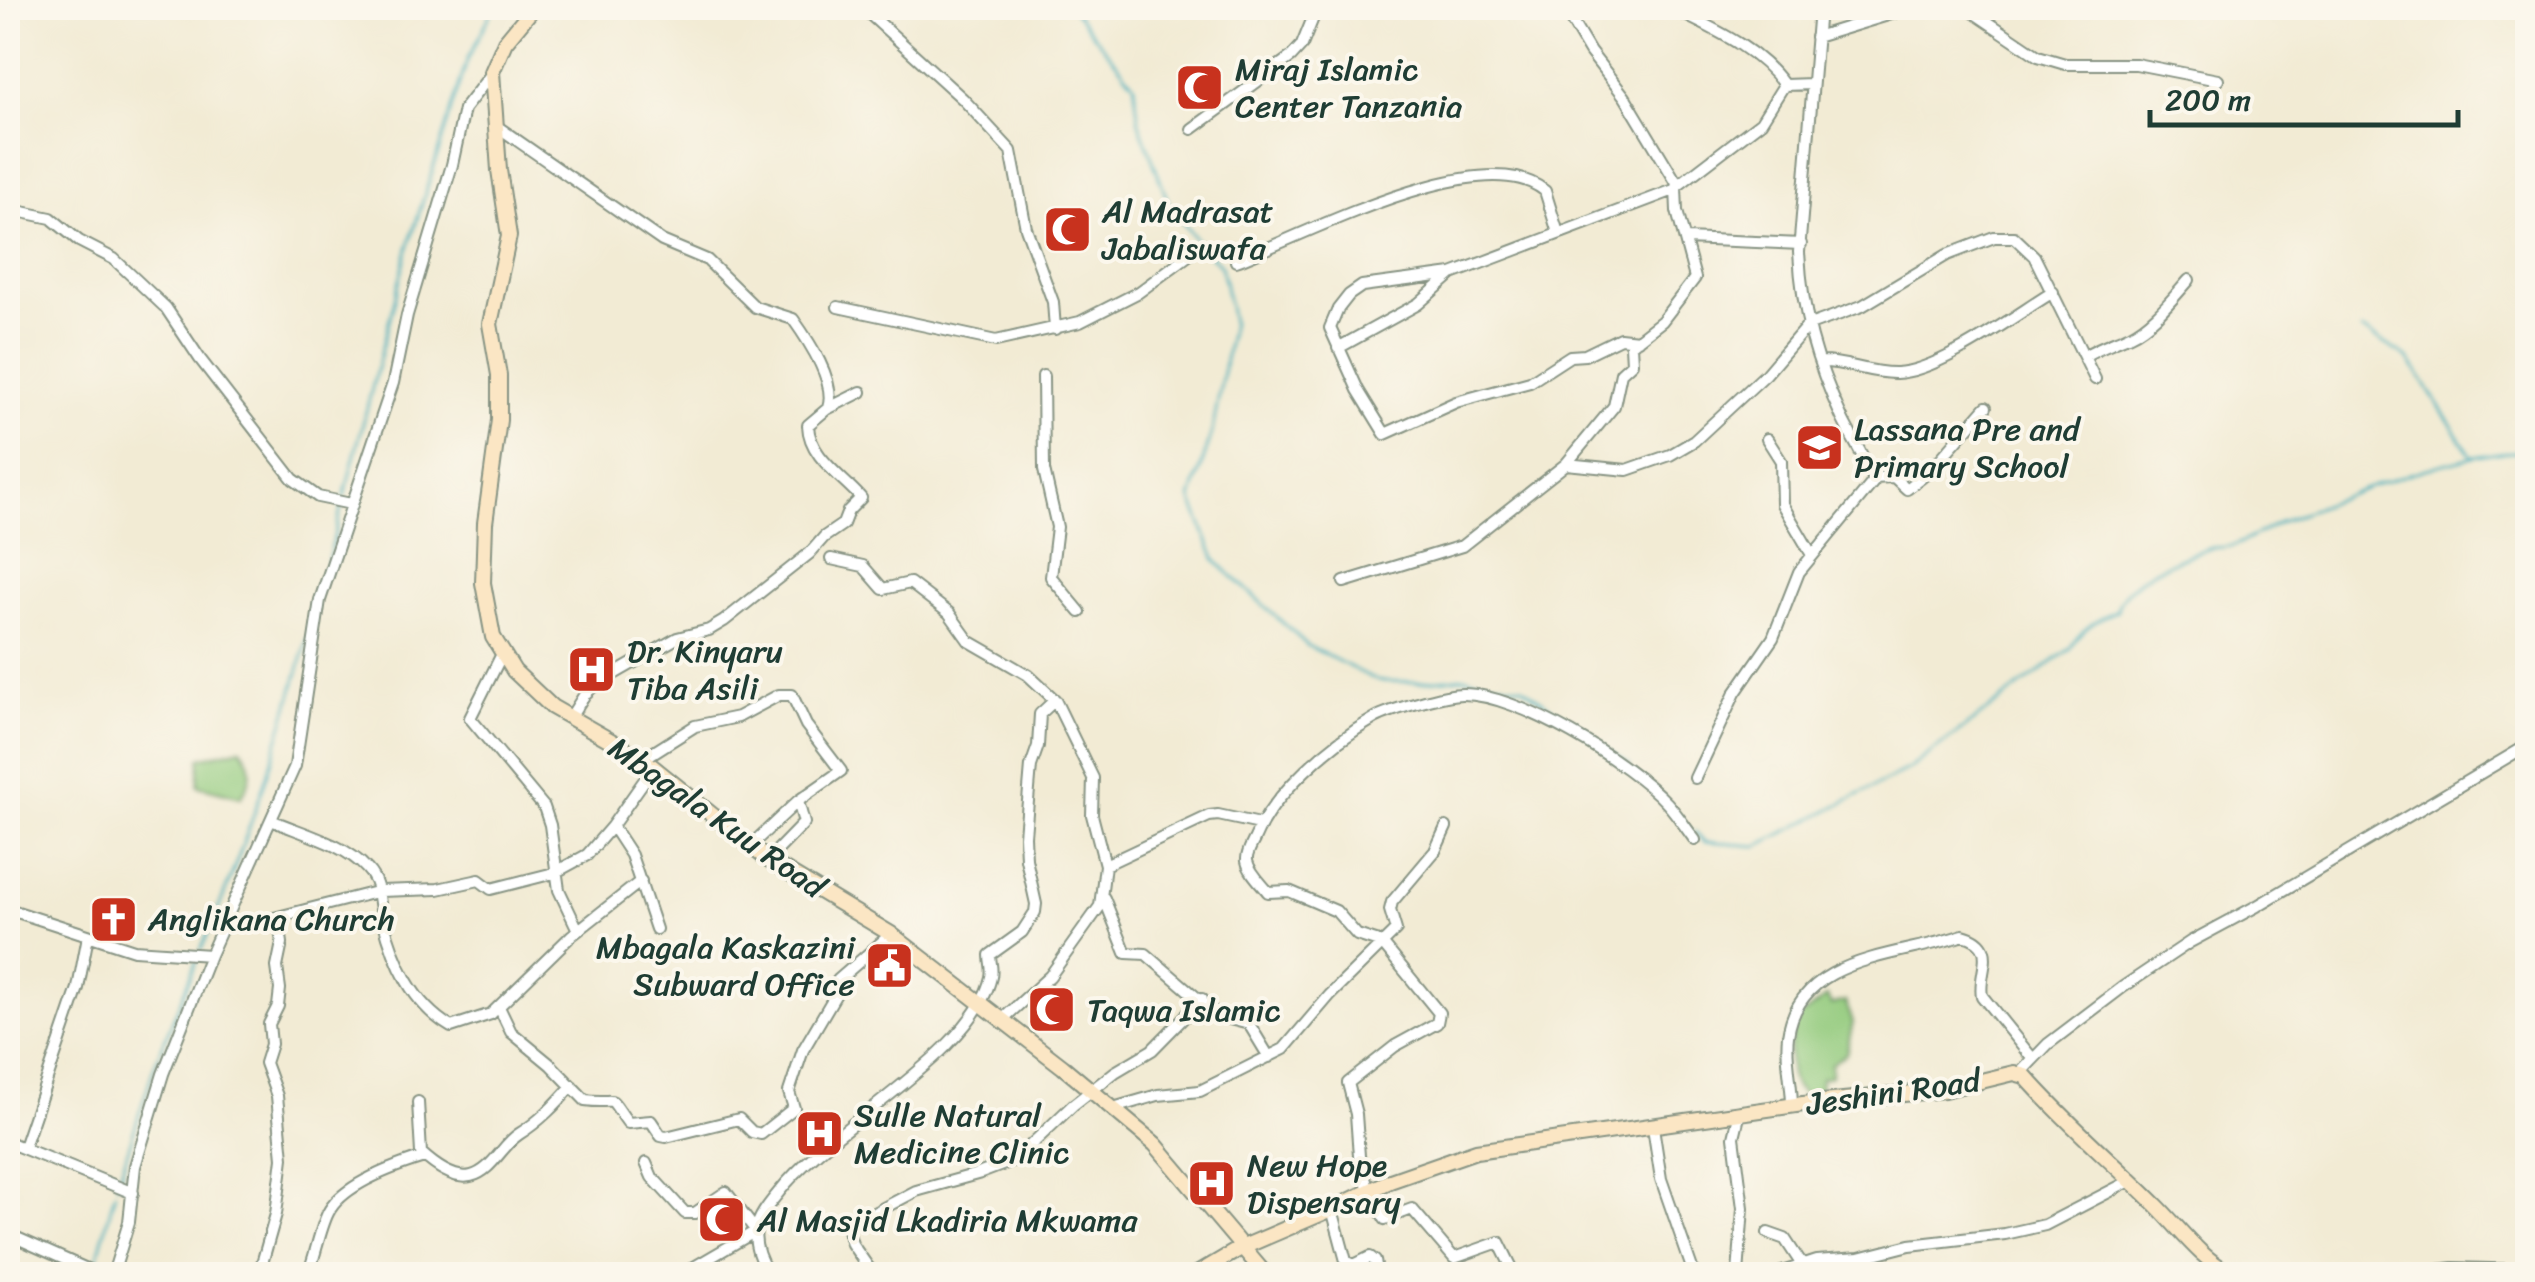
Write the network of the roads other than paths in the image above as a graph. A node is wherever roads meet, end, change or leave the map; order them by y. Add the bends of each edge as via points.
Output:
1 (533, 8) edge
2 (863, 8) edge
3 (1317, 8) edge
4 (1671, 8) edge
5 (1818, 8) edge
6 (1911, 8) edge
7 (1968, 8) edge
8 (1566, 10) dead end
9 (1816, 38) junction
10 (492, 72) junction
11 (2218, 80) dead end
12 (1812, 84) junction
13 (1784, 85) junction
14 (498, 127) junction
15 (1192, 128) dead end
16 (1676, 188) junction
17 (8, 209) edge
18 (1558, 233) junction
19 (1686, 239) junction
20 (1802, 244) junction
21 (1201, 246) dead end
22 (1236, 260) dead end
23 (1452, 274) junction
24 (2188, 280) dead end
25 (2054, 292) junction
26 (838, 307) dead end
27 (1806, 326) junction
28 (1055, 330) junction
29 (1638, 340) junction
30 (1338, 348) junction
31 (2086, 355) junction
32 (1820, 362) junction
33 (1043, 376) dead end
34 (2095, 379) dead end
35 (860, 392) dead end
36 (1986, 408) dead end
37 (828, 409) junction
38 (1767, 439) dead end
39 (1566, 464) junction
40 (1874, 478) junction
41 (351, 504) junction
42 (1812, 555) junction
43 (831, 560) dead end
44 (1344, 582) dead end
45 (1080, 612) dead end
46 (503, 652) junction
47 (1055, 700) junction
48 (570, 718) junction
49 (2528, 745) edge
50 (648, 764) junction
51 (1694, 778) dead end
52 (798, 801) junction
53 (271, 820) junction
54 (1260, 824) junction
55 (612, 826) junction
56 (1446, 827) dead end
57 (1694, 840) dead end
58 (751, 845) junction
59 (768, 860) junction
60 (1104, 864) junction
61 (554, 873) junction
62 (641, 880) junction
63 (380, 891) junction
64 (1104, 897) junction
65 (8, 910) edge
66 (223, 924) junction
67 (656, 928) dead end
68 (280, 930) dead end
69 (578, 930) junction
70 (892, 934) junction
71 (88, 936) junction
72 (1382, 944) junction
73 (210, 955) junction
74 (1202, 999) junction
75 (981, 1002) junction
76 (499, 1007) junction
77 (1004, 1018) junction
78 (1269, 1057) junction
79 (2032, 1058) junction
80 (2020, 1073) junction
81 (572, 1086) junction
82 (1091, 1091) junction
83 (418, 1102) dead end
84 (1792, 1105) junction
85 (1113, 1108) junction
86 (1740, 1112) junction
87 (1653, 1127) junction
88 (8, 1142) edge
89 (24, 1146) junction
90 (424, 1157) junction
91 (646, 1162) dead end
92 (2130, 1181) junction
93 (1369, 1192) junction
94 (133, 1193) junction
95 (1332, 1210) junction
96 (756, 1231) junction
97 (1768, 1233) dead end
98 (8, 1234) edge
99 (1241, 1248) junction
100 (1802, 1265) junction
101 (2528, 1272) edge
102 (98, 1274) edge
103 (113, 1274) edge
104 (259, 1274) edge
105 (308, 1274) edge
106 (682, 1274) edge
107 (768, 1274) edge
108 (873, 1274) edge
109 (1197, 1274) edge
110 (1265, 1274) edge
111 (1378, 1274) edge
112 (1516, 1274) edge
113 (1691, 1274) edge
114 (1715, 1274) edge
115 (1738, 1274) edge
116 (1776, 1274) edge
117 (2230, 1274) edge
118 (2324, 1274) edge
119 (2344, 1274) edge
120 (2420, 1274) edge

1 - 10 street via 505,42
2 - 28 street via 1010,151
3 - 15 street via 1290,56
4 - 13 street via 1733,40
5 - 9 street
6 - 9 street
7 - 11 street via 2038,56 2065,64 2136,64
8 - 16 street
9 - 12 street
10 - 14 street, Mbagala Kuu Road
10 - 41 street via 464,108 393,383
12 - 13 street
12 - 20 street
13 - 16 street via 1761,122
14 - 37 street via 662,241 706,260 755,306 793,319 824,377
14 - 46 street, Mbagala Kuu Road via 509,236 490,324 500,374 483,583 493,636
16 - 18 street
16 - 19 street
17 - 41 street via 52,218 114,258 166,308 292,479 318,498
18 - 22 street via 1546,191 1525,178 1502,175 1416,190
18 - 23 street
19 - 20 street
19 - 29 street via 1695,278
20 - 27 street
21 - 28 street via 1139,292
23 - 30 street via 1418,304
23 - 30 street via 1358,289 1331,323
24 - 31 street via 2132,335
25 - 27 street via 2014,237 1994,236 1947,255 1862,306
25 - 31 street
25 - 32 street via 1924,368 1893,373
26 - 28 street via 996,341
27 - 32 street
27 - 39 street via 1766,374 1687,446 1626,470
29 - 30 street via 1620,338 1568,356 1530,382 1456,402 1385,434
29 - 39 street via 1616,403
31 - 34 street
32 - 40 street
33 - 45 street via 1044,470 1056,527 1051,577
35 - 37 street
36 - 40 street via 1907,490 1894,477
37 - 48 street via 808,425 809,434 824,461 861,498 844,522 716,625 677,638 596,685
38 - 42 street via 1781,461 1782,504
39 - 44 street via 1462,546
40 - 42 street
41 - 53 street via 320,600 295,766
42 - 51 street
43 - 47 street via 863,566 883,589 910,583 949,613 969,642 1028,675
46 - 48 street, Mbagala Kuu Road via 526,684
46 - 61 street via 470,718 544,807
47 - 60 street via 1093,778 1092,815
47 - 75 street via 1040,714 1031,770 1025,854 1035,912 1022,932 990,954
48 - 50 street, Mbagala Kuu Road
49 - 79 street, Jeshini Road via 2190,942
50 - 52 street via 695,726 738,717 788,693 841,769
50 - 55 street
50 - 58 street, Mbagala Kuu Road
52 - 58 street
52 - 59 street via 804,824
53 - 63 street via 358,860
53 - 66 street
54 - 57 street via 1284,793 1356,730 1388,712 1466,694 1531,712 1602,754 1667,804
54 - 60 street via 1208,816
54 - 72 street via 1247,861 1268,892 1289,891 1336,912 1357,935
55 - 61 street via 587,855
55 - 62 street
56 - 72 street via 1435,851 1392,902 1396,928
58 - 59 street, Mbagala Kuu Road
59 - 70 street, Mbagala Kuu Road
60 - 64 street
61 - 63 street via 491,889 476,880
61 - 69 street
62 - 67 street
62 - 69 street
63 - 66 street via 258,922
63 - 76 street via 382,917 406,981 447,1026
64 - 74 street via 1126,952 1146,954
64 - 77 street via 1065,957
65 - 71 street
66 - 73 street
68 - 104 street via 280,989 265,1064 277,1096 283,1158
69 - 76 street
70 - 75 street, Mbagala Kuu Road
70 - 81 street via 838,980 803,1050 789,1092 794,1108 761,1134 736,1119 664,1137 651,1121 628,1123 617,1102 585,1100
71 - 73 street via 134,950
71 - 89 street via 78,988
72 - 78 street via 1290,1044
72 - 93 street via 1440,1018 1349,1080
73 - 94 street via 163,1074
74 - 78 street via 1218,1016 1248,1024
74 - 82 street via 1152,1050
75 - 77 street, Mbagala Kuu Road
75 - 96 street via 959,1032 802,1165 765,1209
76 - 81 street via 513,1034
77 - 82 street, Mbagala Kuu Road
78 - 85 street via 1200,1090
79 - 80 street, Jeshini Road
79 - 84 street via 1982,996 1984,953 1963,935 1840,969 1816,983 1798,1003 1787,1038
80 - 84 street, Jeshini Road via 1944,1090
80 - 92 street
81 - 90 street via 477,1174 456,1176
82 - 85 street, Mbagala Kuu Road
82 - 108 street via 1015,1160 916,1191 853,1224 849,1238
83 - 90 street
84 - 86 street, Jeshini Road
85 - 99 street, Mbagala Kuu Road via 1155,1144
86 - 87 street, Jeshini Road
86 - 115 street via 1734,1137 1743,1208
87 - 93 street, Jeshini Road via 1476,1152
87 - 113 street via 1661,1179
88 - 89 street
89 - 94 street
90 - 105 street via 369,1179 334,1203
91 - 96 street via 685,1213 726,1192
92 - 100 street via 2046,1225
92 - 117 street
93 - 95 street, Jeshini Road
93 - 112 street via 1385,1219 1412,1208 1452,1258 1499,1242
94 - 103 street
95 - 99 street, Jeshini Road
95 - 111 street via 1346,1262 1370,1257
96 - 106 street
96 - 107 street
97 - 100 street via 1785,1239
98 - 102 street
99 - 109 street, Jeshini Road
99 - 110 street, Mbagala Kuu Road
100 - 116 street
101 - 120 street
113 - 114 street
118 - 119 street

